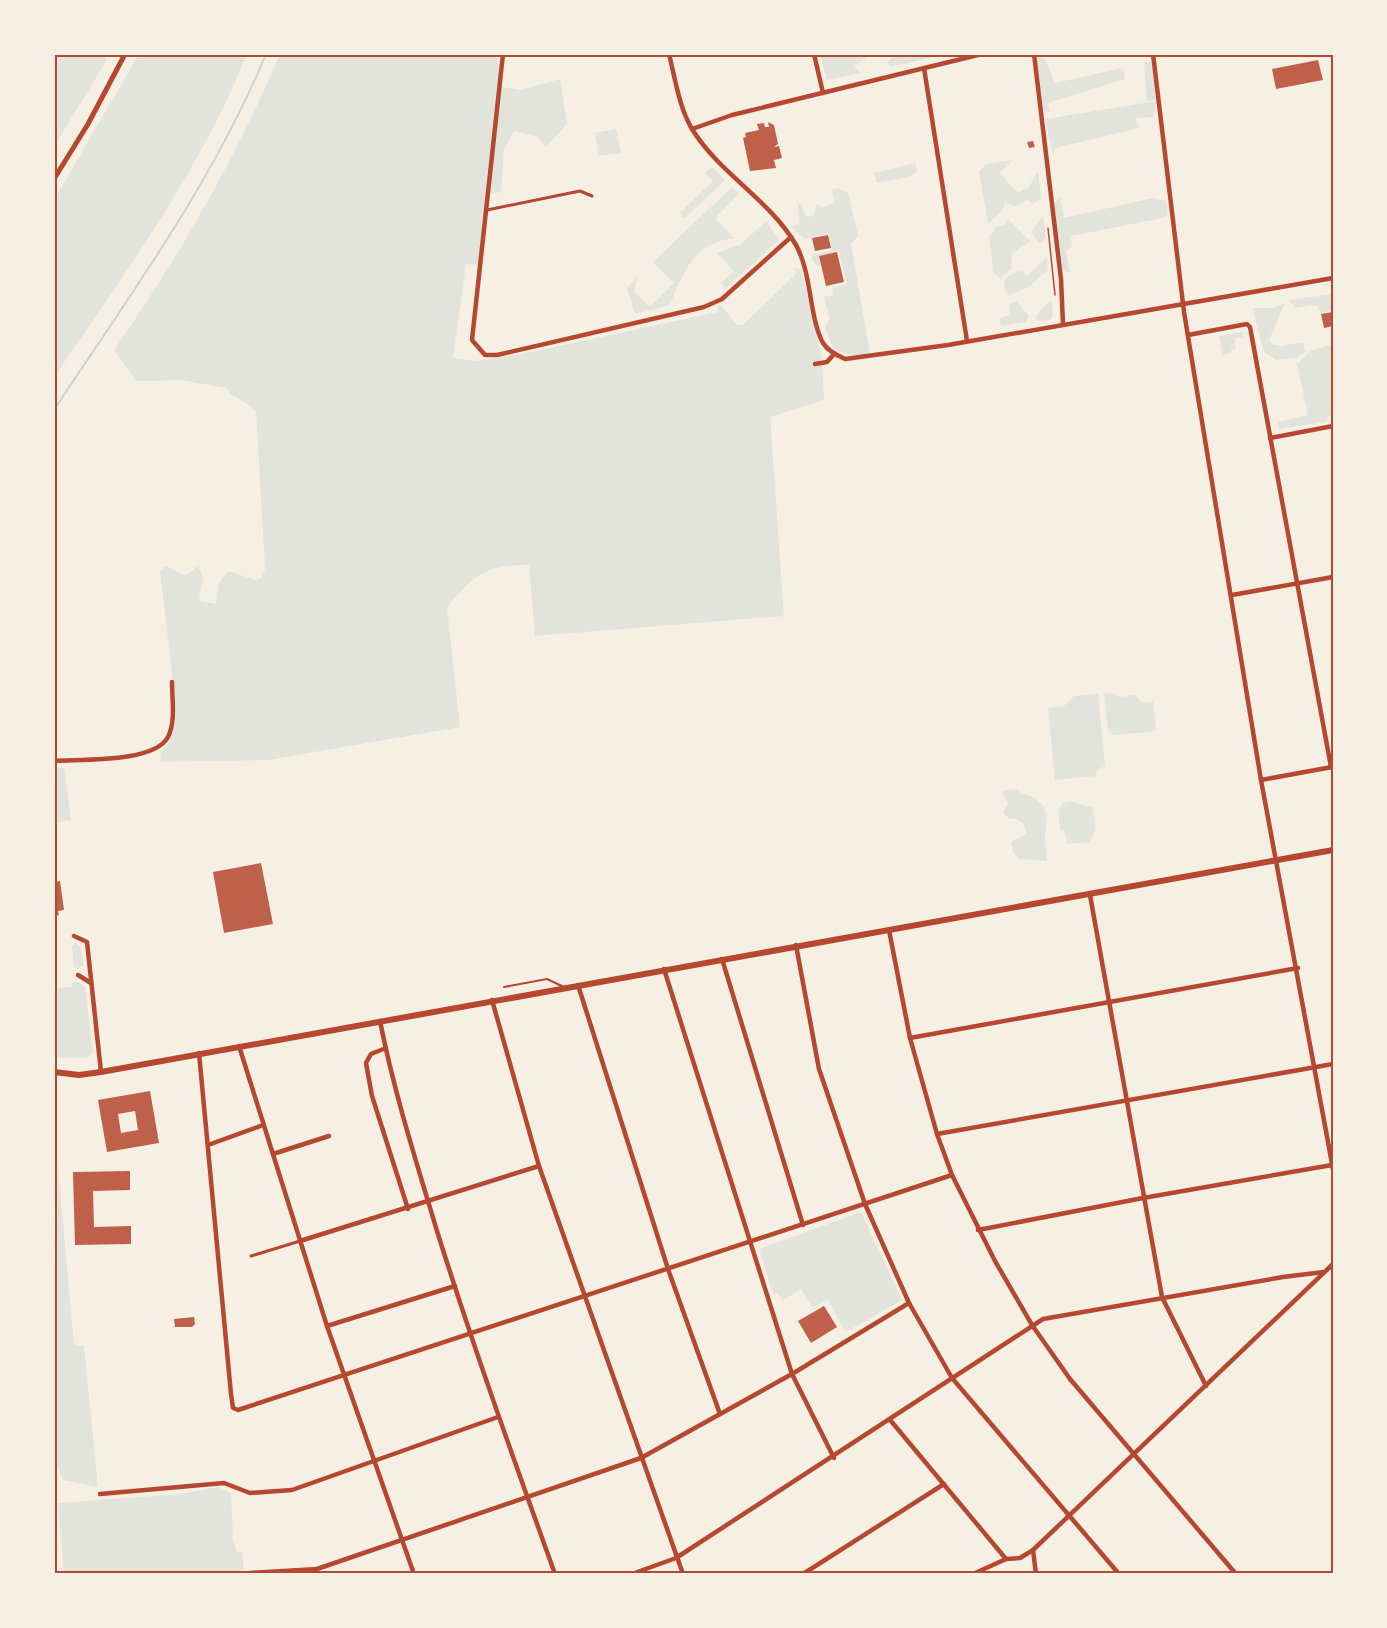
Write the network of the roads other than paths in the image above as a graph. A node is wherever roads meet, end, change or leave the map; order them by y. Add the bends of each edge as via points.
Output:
1 (125, 54) edge
2 (503, 54) edge
3 (669, 54) edge
4 (814, 54) edge
5 (982, 54) edge
6 (1034, 54) edge
7 (1153, 54) edge
8 (924, 68) junction
9 (823, 93) junction
10 (692, 129) junction
11 (54, 179) edge
12 (592, 196) dead end
13 (487, 210) junction
14 (790, 237) junction
15 (1333, 278) edge
16 (1182, 302) junction
17 (1063, 324) junction
18 (1188, 335) junction
19 (967, 341) junction
20 (834, 354) junction
21 (815, 364) dead end
22 (1333, 426) edge
23 (1270, 438) junction
24 (1333, 577) edge
25 (1298, 584) junction
26 (1232, 595) junction
27 (172, 682) dead end
28 (54, 761) edge
29 (1332, 767) edge
30 (1261, 780) junction
31 (1333, 850) edge
32 (1276, 861) junction
33 (1090, 895) junction
34 (889, 930) junction
35 (74, 936) dead end
36 (796, 945) junction
37 (722, 958) junction
38 (1298, 968) junction
39 (664, 969) junction
40 (78, 975) dead end
41 (92, 983) junction
42 (578, 985) junction
43 (504, 987) dead end
44 (564, 987) junction
45 (492, 1000) junction
46 (1108, 1001) junction
47 (380, 1021) junction
48 (910, 1038) junction
49 (239, 1046) junction
50 (386, 1048) junction
51 (199, 1053) junction
52 (1333, 1064) edge
53 (1316, 1067) junction
54 (54, 1072) edge
55 (101, 1072) junction
56 (1125, 1100) junction
57 (263, 1125) junction
58 (937, 1134) junction
59 (329, 1136) dead end
60 (208, 1144) junction
61 (273, 1154) junction
62 (539, 1166) junction
63 (1333, 1167) edge
64 (952, 1175) junction
65 (1143, 1198) junction
66 (429, 1202) junction
67 (865, 1204) junction
68 (408, 1209) junction
69 (803, 1225) junction
70 (978, 1230) junction
71 (300, 1241) junction
72 (749, 1242) junction
73 (251, 1256) dead end
74 (1333, 1264) edge
75 (668, 1269) junction
76 (1324, 1272) junction
77 (454, 1286) junction
78 (583, 1297) junction
79 (1162, 1297) junction
80 (909, 1303) junction
81 (1032, 1325) junction
82 (327, 1326) junction
83 (470, 1334) junction
84 (792, 1374) junction
85 (344, 1376) junction
86 (952, 1378) junction
87 (1206, 1386) junction
88 (720, 1414) junction
89 (498, 1418) junction
90 (891, 1421) junction
91 (1136, 1454) junction
92 (640, 1458) junction
93 (834, 1458) junction
94 (376, 1462) junction
95 (944, 1484) junction
96 (100, 1494) dead end
97 (527, 1498) junction
98 (1070, 1517) junction
99 (403, 1541) junction
100 (1032, 1550) junction
101 (676, 1558) junction
102 (1006, 1559) junction
103 (250, 1573) edge
104 (414, 1574) edge
105 (555, 1574) edge
106 (633, 1574) edge
107 (683, 1574) edge
108 (803, 1574) edge
109 (973, 1574) edge
110 (1036, 1574) edge
111 (1119, 1574) edge
112 (1236, 1574) edge

1 - 11 street
2 - 13 street
3 - 10 street via 682,107
4 - 9 street
5 - 8 street
6 - 17 street
7 - 16 street
8 - 9 street
8 - 19 street
9 - 10 street via 705,122
10 - 14 street
12 - 13 street via 580,190
13 - 14 street via 472,340 484,355 526,349 704,307 722,299
14 - 20 street via 802,259 823,343
15 - 16 street
16 - 17 street
16 - 18 street
17 - 19 street
18 - 23 street via 1249,325
18 - 26 street
19 - 20 street via 856,359
20 - 21 street via 827,362
22 - 23 street
23 - 25 street
24 - 25 street
25 - 26 street
25 - 29 street
26 - 30 street
27 - 28 street via 171,729 157,749 130,756
29 - 30 street
30 - 32 street
31 - 32 main road
32 - 33 main road
32 - 38 street
33 - 34 main road
33 - 46 street
34 - 36 main road
34 - 48 street
35 - 41 street via 87,942
36 - 37 main road
36 - 67 street via 819,1068
37 - 39 main road
37 - 69 street
38 - 46 street
38 - 53 street
39 - 42 main road
39 - 72 street
40 - 41 street
41 - 55 street
42 - 44 main road
42 - 75 street
43 - 44 lane via 547,979
44 - 45 main road
45 - 47 main road
45 - 62 street
46 - 48 street
46 - 56 street
47 - 49 main road
47 - 50 street
48 - 58 street
49 - 51 main road
49 - 57 street
50 - 66 street
50 - 68 street via 371,1054 366,1063 372,1096
51 - 55 main road
51 - 60 street
52 - 53 street
53 - 56 street
53 - 63 street
54 - 55 main road
56 - 58 street
56 - 65 street
57 - 60 street
57 - 61 street
58 - 64 street
59 - 61 street
60 - 85 street via 233,1408 238,1410
61 - 71 street
62 - 66 street
62 - 78 street
63 - 65 street
64 - 67 street
64 - 70 street
65 - 70 street
65 - 79 street
66 - 68 street
66 - 77 street
67 - 69 street
67 - 80 street
68 - 71 street
69 - 72 street
70 - 81 street
71 - 73 street
71 - 82 street
72 - 75 street
72 - 84 street
74 - 76 street
75 - 78 street
75 - 88 street
76 - 79 street
76 - 87 street
77 - 82 street
77 - 83 street
78 - 83 street
78 - 92 street
79 - 81 street
79 - 87 street
80 - 84 street
80 - 86 street
81 - 86 street
81 - 91 street via 1070,1380
82 - 85 street
83 - 85 street
83 - 89 street
84 - 88 street
84 - 93 street
85 - 94 street
86 - 90 street
86 - 98 street
87 - 91 street
88 - 92 street
89 - 94 street
89 - 97 street
90 - 93 street
90 - 95 street
91 - 98 street
91 - 112 street
92 - 97 street
92 - 101 street
93 - 101 street
94 - 96 street via 291,1490 250,1493 224,1483
94 - 99 street
95 - 102 street
95 - 108 street
97 - 99 street
97 - 105 street
98 - 100 street
98 - 111 street
99 - 103 street via 317,1569
99 - 104 street
100 - 102 street via 1020,1558
100 - 110 street
101 - 106 street
101 - 107 street
102 - 109 street

